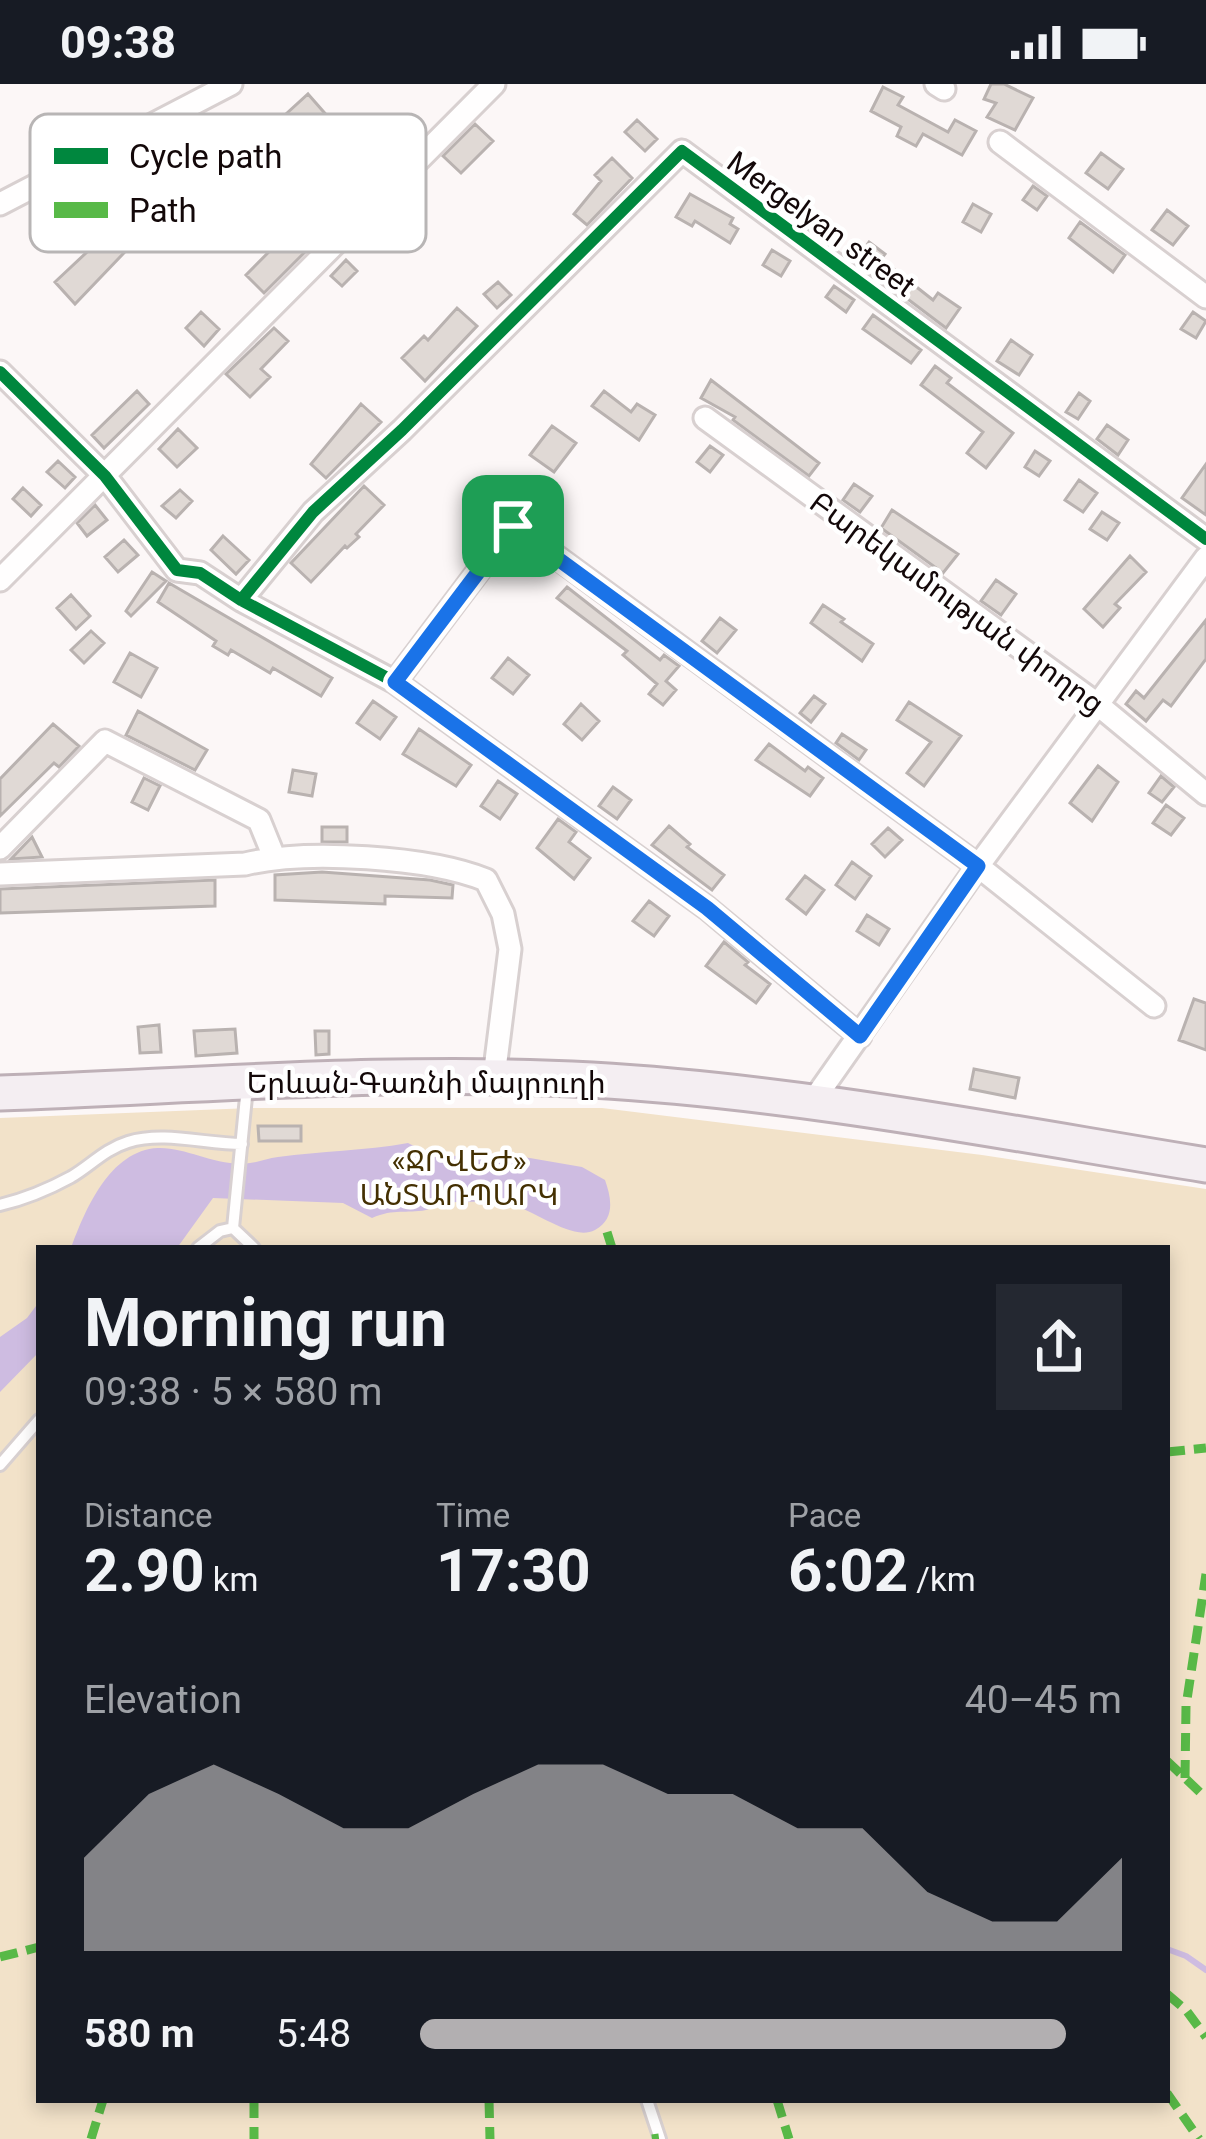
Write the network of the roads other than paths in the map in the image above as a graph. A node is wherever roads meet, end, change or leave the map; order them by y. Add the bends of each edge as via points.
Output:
1 (231, 84) edge
2 (494, 84) edge
3 (173, 114) edge
4 (1000, 142) dead end
5 (426, 153) edge
6 (30, 188) edge
7 (0, 204) edge
8 (327, 252) edge
9 (1206, 297) edge
10 (0, 372) edge
11 (704, 418) dead end
12 (105, 476) junction
13 (1206, 538) edge
14 (1206, 558) edge
15 (0, 580) edge
16 (241, 600) junction
17 (395, 682) junction
18 (1097, 704) junction
19 (1206, 794) edge
20 (0, 848) edge
21 (274, 857) junction
22 (978, 866) junction
23 (0, 874) edge
24 (1154, 1006) dead end
25 (860, 1036) junction
26 (494, 1077) junction
27 (247, 1084) junction
28 (0, 1093) edge
29 (813, 1101) junction
30 (242, 1150) junction
31 (1206, 1165) edge
32 (0, 1205) edge
33 (233, 1222) junction
34 (202, 1245) edge
35 (252, 1245) edge
36 (36, 1424) edge
37 (20, 1443) junction
38 (0, 1454) edge
39 (0, 1465) edge
40 (648, 2103) edge
41 (659, 2139) edge

1 - 3 street
2 - 5 street
4 - 9 street
6 - 7 street
8 - 12 street
10 - 12 street
11 - 18 street, Բարեկամության փողոց
12 - 15 street
12 - 16 street via 177,570 200,573
13 - 16 street, Mergelyan street via 682,152 313,512
14 - 18 street
16 - 17 street
17 - 22 street via 513,526
17 - 25 street via 707,908
18 - 19 street, Բարեկամության փողոց
18 - 22 street
20 - 21 street via 105,741 260,820
21 - 23 street
21 - 26 street via 457,868 486,880 510,949
22 - 24 street
22 - 25 street
25 - 29 street
26 - 27 main road, Երևան-Գառնի մայրուղի
26 - 29 main road, Երևան-Գառնի մայրուղի
27 - 28 main road, Երևան-Գառնի մայրուղի
27 - 30 lane
29 - 31 main road, Երևան-Գառնի մայրուղի
30 - 32 lane via 165,1138 129,1142
30 - 33 lane
33 - 34 lane
33 - 35 lane
36 - 37 lane
37 - 38 lane
37 - 39 lane
40 - 41 lane

